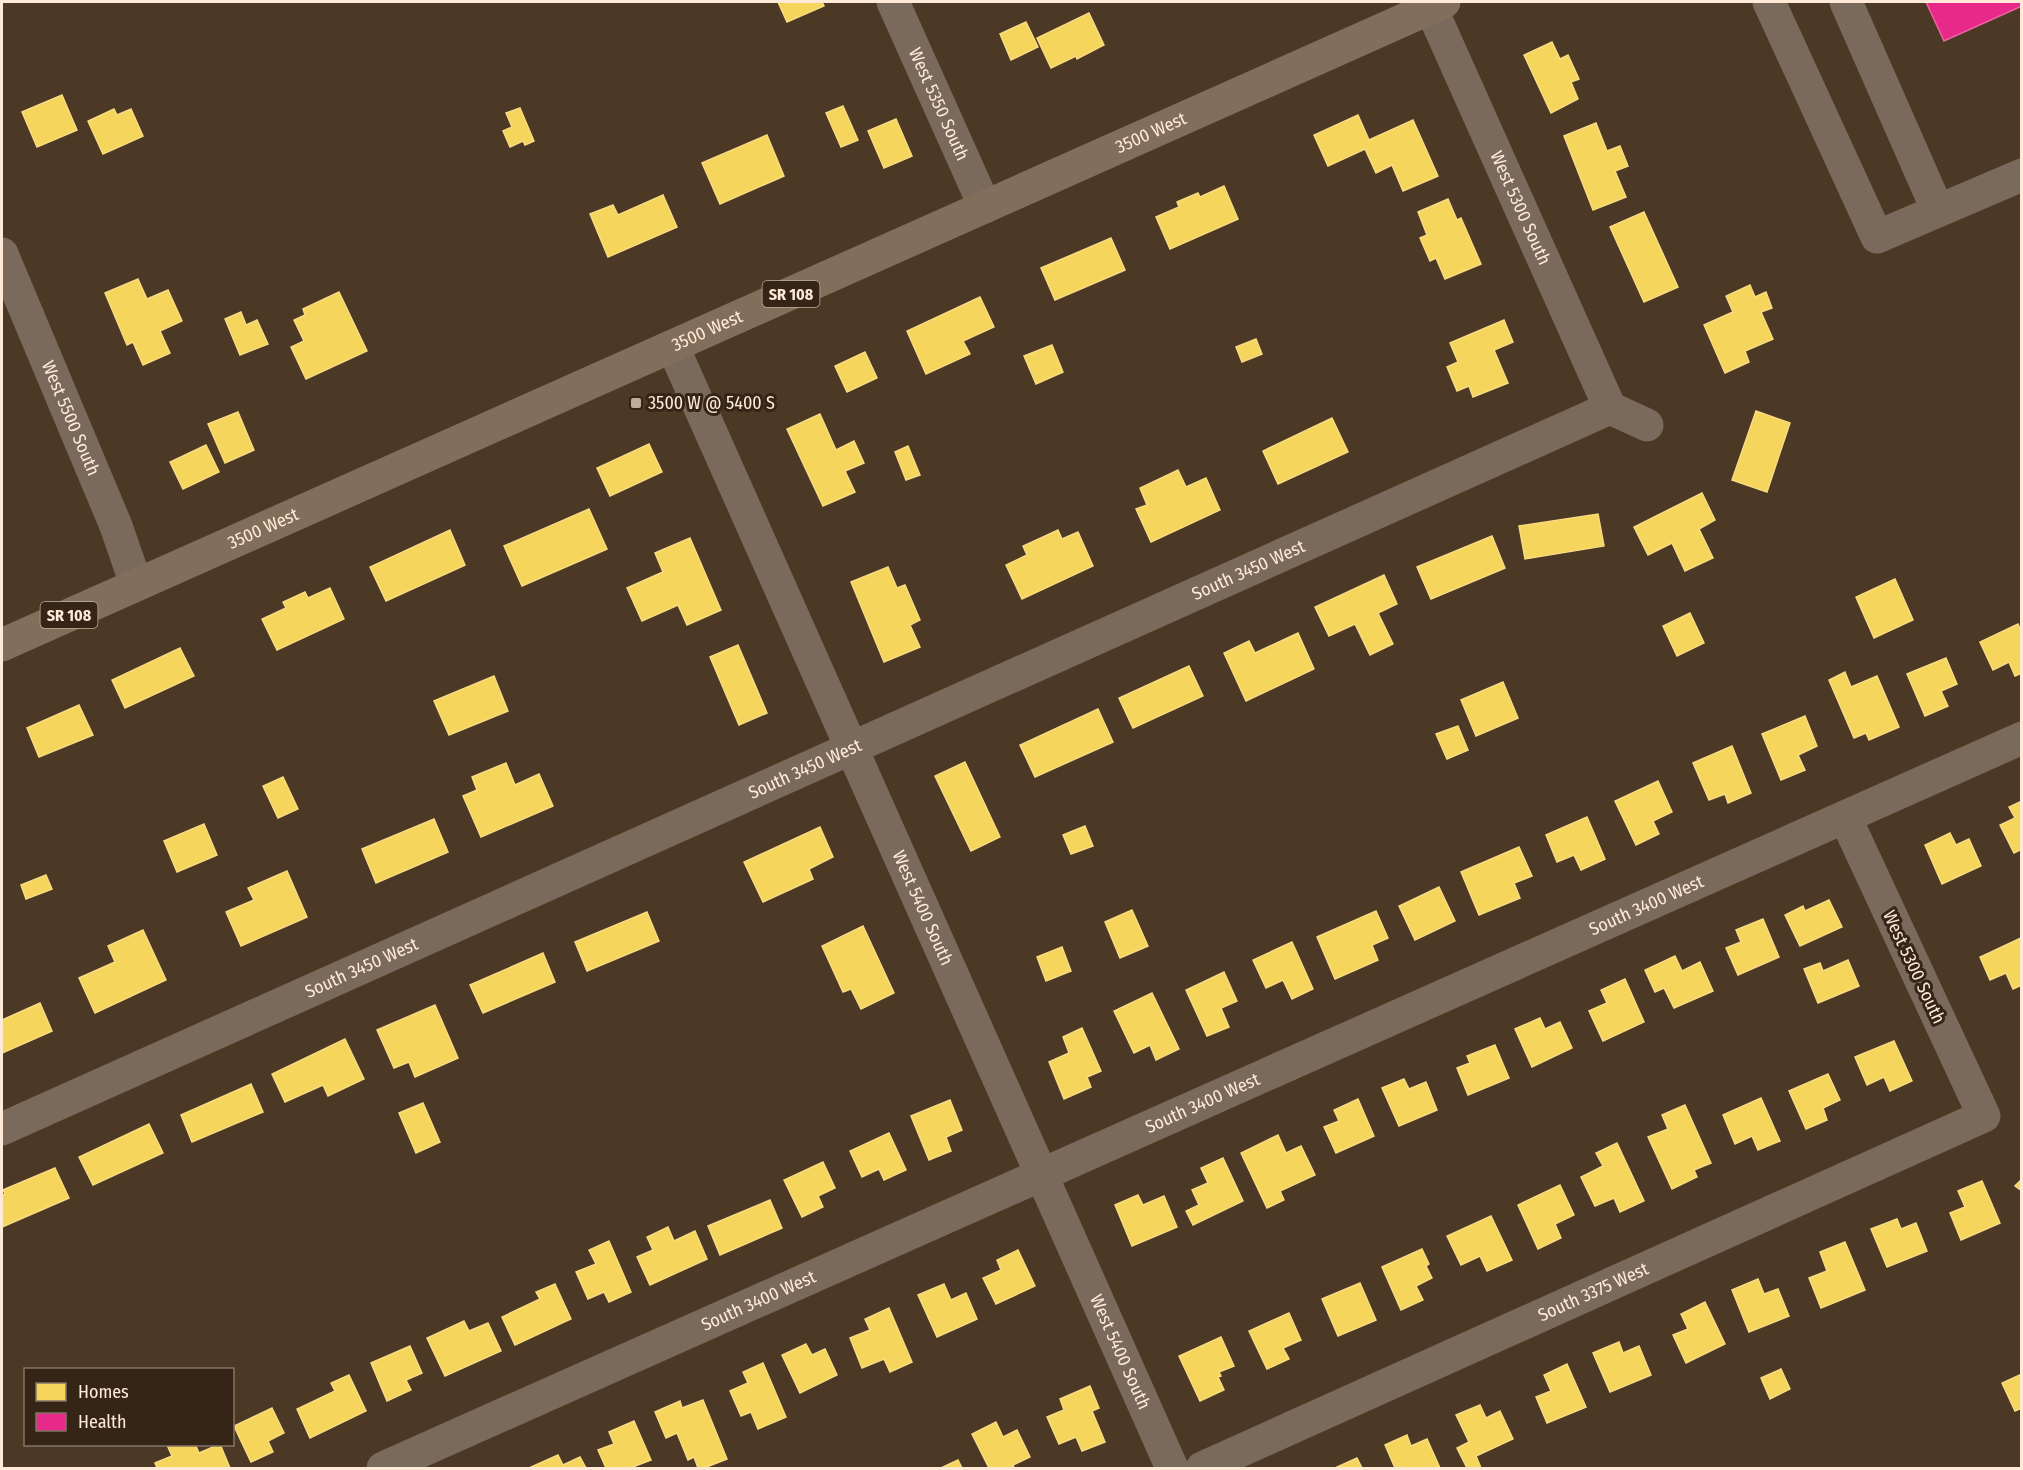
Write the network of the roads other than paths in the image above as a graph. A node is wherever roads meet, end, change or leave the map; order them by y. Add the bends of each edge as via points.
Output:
1 (892, 2) edge
2 (1769, 2) edge
3 (1846, 2) edge
4 (1437, 4) edge
5 (2022, 175) edge
6 (985, 207) junction
7 (1938, 211) junction
8 (2, 254) edge
9 (673, 347) junction
10 (1610, 408) junction
11 (1647, 425) dead end
12 (136, 584) junction
13 (2, 645) edge
14 (2022, 738) edge
15 (851, 748) junction
16 (1845, 817) junction
17 (1984, 1116) joint
18 (2, 1129) edge
19 (1042, 1176) junction
20 (383, 1468) edge
21 (1172, 1468) edge
22 (1202, 1468) edge

1 - 6 street, West 5350 South
2 - 7 street via 1877,237
3 - 7 street
4 - 6 main road, 3500 West / SR 108
4 - 10 street, West 5300 South
5 - 7 street
6 - 9 main road, 3500 West / SR 108
8 - 12 street, West 5500 South via 116,526
9 - 12 main road, 3500 West / SR 108
9 - 15 street, West 5400 South
10 - 11 street
10 - 15 street, South 3450 West
12 - 13 main road, SR 108
14 - 16 street, South 3400 West
15 - 18 street, South 3450 West
15 - 19 street, West 5400 South
16 - 17 street, West 5300 South
16 - 19 street, South 3400 West
17 - 22 street, South 3375 West
19 - 20 street, South 3400 West
19 - 21 street, West 5400 South

